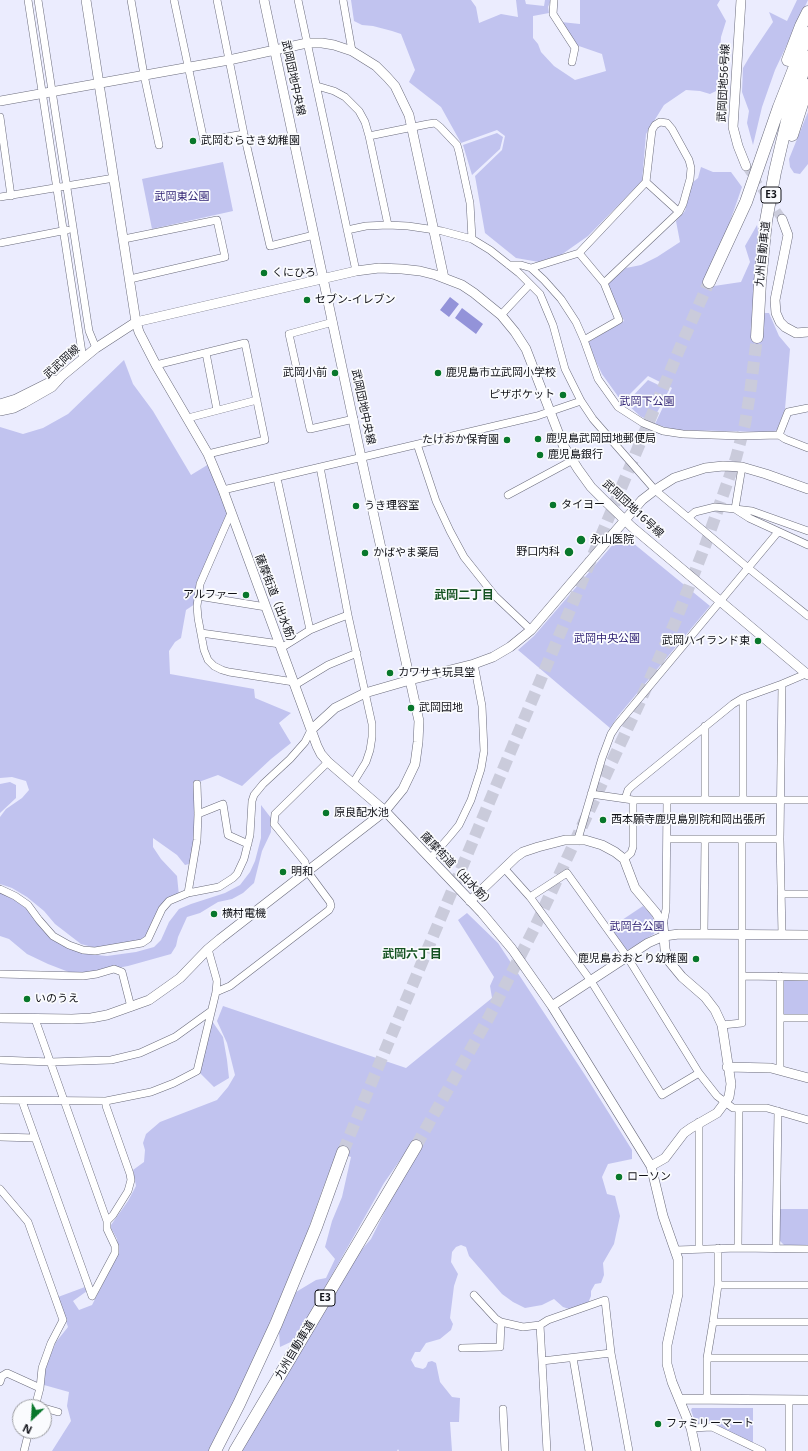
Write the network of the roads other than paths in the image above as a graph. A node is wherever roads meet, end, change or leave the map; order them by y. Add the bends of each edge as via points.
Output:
1 (28, 0) edge
2 (38, 0) edge
3 (86, 0) edge
4 (131, 0) edge
5 (174, 0) edge
6 (217, 0) edge
7 (264, 0) edge
8 (298, 0) edge
9 (343, 0) edge
10 (554, 0) edge
11 (741, 0) edge
12 (808, 12) edge
13 (804, 29) edge
14 (307, 43) junction
15 (275, 50) junction
16 (352, 51) junction
17 (808, 57) edge
18 (229, 60) junction
19 (572, 62) dead end
20 (189, 66) junction
21 (144, 75) junction
22 (99, 83) junction
23 (808, 85) edge
24 (317, 86) junction
25 (52, 92) junction
26 (42, 93) junction
27 (0, 101) edge
28 (0, 117) edge
29 (412, 126) junction
30 (244, 134) junction
31 (369, 136) junction
32 (159, 145) dead end
33 (746, 166) tunnel mouth
34 (114, 178) junction
35 (646, 182) junction
36 (66, 186) junction
37 (57, 188) junction
38 (11, 196) junction
39 (0, 198) edge
40 (679, 212) junction
41 (782, 219) tunnel mouth
42 (388, 225) junction
43 (73, 229) junction
44 (434, 229) junction
45 (347, 230) junction
46 (63, 231) junction
47 (314, 235) junction
48 (472, 239) junction
49 (124, 240) junction
50 (0, 243) edge
51 (579, 253) junction
52 (509, 265) junction
53 (531, 268) junction
54 (356, 271) junction
55 (444, 278) junction
56 (130, 279) junction
57 (324, 279) junction
58 (709, 282) tunnel mouth
59 (760, 282) junction
60 (604, 283) junction
61 (530, 284) junction
62 (501, 315) junction
63 (136, 322) junction
64 (333, 322) junction
65 (808, 332) edge
66 (757, 337) tunnel mouth
67 (584, 340) junction
68 (96, 348) junction
69 (206, 353) junction
70 (83, 359) junction
71 (156, 365) junction
72 (62, 376) junction
73 (257, 400) junction
74 (581, 401) junction
75 (0, 404) edge
76 (808, 408) edge
77 (217, 410) junction
78 (0, 411) edge
79 (550, 412) junction
80 (188, 418) junction
81 (354, 418) junction
82 (779, 435) junction
83 (417, 444) junction
84 (808, 448) edge
85 (208, 454) junction
86 (361, 457) junction
87 (573, 460) junction
88 (320, 467) junction
89 (742, 467) junction
90 (277, 478) junction
91 (808, 489) edge
92 (223, 490) junction
93 (655, 490) junction
94 (508, 495) dead end
95 (735, 509) junction
96 (231, 513) junction
97 (689, 517) junction
98 (624, 520) junction
99 (808, 531) edge
100 (778, 532) junction
101 (808, 545) edge
102 (747, 567) junction
103 (198, 596) junction
104 (720, 601) junction
105 (266, 607) junction
106 (807, 613) edge
107 (348, 616) junction
108 (310, 630) junction
109 (531, 630) junction
110 (201, 633) junction
111 (280, 646) junction
112 (357, 653) junction
113 (474, 664) junction
114 (808, 674) edge
115 (410, 680) junction
116 (294, 683) junction
117 (782, 684) junction
118 (365, 693) junction
119 (743, 698) junction
120 (705, 726) junction
121 (311, 730) junction
122 (328, 762) junction
123 (353, 783) junction
124 (197, 784) dead end
125 (590, 794) junction
126 (629, 799) junction
127 (667, 800) junction
128 (705, 800) junction
129 (743, 800) junction
130 (781, 800) junction
131 (808, 800) edge
132 (384, 811) junction
133 (198, 814) junction
134 (578, 839) junction
135 (667, 839) junction
136 (705, 839) junction
137 (780, 839) junction
138 (742, 840) junction
139 (248, 844) junction
140 (430, 859) junction
141 (624, 859) junction
142 (504, 868) junction
143 (307, 871) junction
144 (0, 889) edge
145 (188, 893) junction
146 (781, 894) junction
147 (808, 894) edge
148 (530, 897) junction
149 (470, 901) junction
150 (663, 925) junction
151 (704, 934) junction
152 (741, 935) junction
153 (782, 935) junction
154 (808, 935) edge
155 (664, 936) junction
156 (208, 948) junction
157 (628, 958) junction
158 (0, 974) edge
159 (742, 976) junction
160 (780, 976) junction
161 (808, 977) edge
162 (591, 981) junction
163 (216, 992) junction
164 (552, 1006) junction
165 (131, 1007) junction
166 (211, 1011) junction
167 (0, 1018) edge
168 (780, 1018) junction
169 (808, 1018) edge
170 (35, 1019) junction
171 (722, 1025) junction
172 (0, 1060) edge
173 (50, 1062) junction
174 (728, 1067) junction
175 (780, 1069) junction
176 (699, 1073) junction
177 (808, 1078) edge
178 (0, 1100) edge
179 (22, 1100) junction
180 (63, 1101) junction
181 (106, 1101) junction
182 (725, 1103) junction
183 (739, 1108) junction
184 (778, 1111) junction
185 (808, 1120) edge
186 (699, 1122) junction
187 (0, 1137) edge
188 (36, 1138) junction
189 (416, 1146) tunnel mouth
190 (343, 1152) tunnel mouth
191 (651, 1166) junction
192 (0, 1190) edge
193 (106, 1221) junction
194 (718, 1248) junction
195 (738, 1248) junction
196 (699, 1249) junction
197 (776, 1249) junction
198 (808, 1249) edge
199 (676, 1250) junction
200 (718, 1285) junction
201 (808, 1285) edge
202 (474, 1296) dead end
203 (501, 1322) junction
204 (713, 1322) junction
205 (808, 1322) edge
206 (540, 1325) junction
207 (462, 1348) dead end
208 (611, 1353) junction
209 (573, 1358) junction
210 (707, 1358) junction
211 (808, 1358) edge
212 (542, 1361) junction
213 (0, 1382) edge
214 (40, 1388) junction
215 (38, 1399) edge
216 (680, 1399) junction
217 (707, 1399) junction
218 (789, 1400) junction
219 (808, 1400) edge
220 (503, 1409) dead end
221 (52, 1410) edge
222 (58, 1412) dead end
223 (691, 1428) junction
224 (27, 1439) edge
225 (24, 1451) edge
226 (215, 1451) edge
227 (236, 1451) edge
228 (506, 1451) edge
229 (547, 1451) edge
230 (589, 1451) edge
231 (629, 1451) edge
232 (696, 1451) edge
233 (762, 1451) edge
234 (789, 1451) edge

1 - 26 street
2 - 25 street
3 - 22 street, 薩摩街道（出水筋）
4 - 21 street
5 - 20 street
6 - 18 street
7 - 15 street, 武岡団地中央線
8 - 14 street
9 - 16 street
10 - 19 street via 553,14 575,48
11 - 33 street, 武岡団地56号線 via 733,127 739,152
12 - 13 highway
13 - 58 highway, E3 via 746,202
14 - 15 street
14 - 16 street via 334,44
14 - 24 street
15 - 18 street
15 - 47 street, 武岡団地中央線
16 - 29 street via 376,66 395,86
17 - 59 highway, 九州自動車道 / E3 via 788,117 775,172 766,221
18 - 20 street
18 - 30 street
20 - 21 street
20 - 30 street via 204,141
21 - 22 street
21 - 32 street
22 - 25 street
22 - 34 street, 薩摩街道（出水筋）
23 - 59 highway via 772,207
24 - 31 street via 334,91 353,104 365,122
24 - 45 street
25 - 26 street
25 - 36 street
26 - 27 street
26 - 37 street
28 - 38 street
29 - 31 street
29 - 44 street
29 - 48 street via 435,123 457,145 470,203
30 - 47 street via 270,246
31 - 42 street
34 - 36 street
34 - 49 street, 薩摩街道（出水筋）
35 - 40 street
35 - 40 street via 652,130 660,122 667,124 679,141 691,168
35 - 51 street
36 - 37 street
36 - 43 street
37 - 38 street
37 - 46 street
38 - 39 street
40 - 60 street
41 - 65 street via 788,234 775,300 776,313 785,327 796,333
42 - 44 street
42 - 45 street
43 - 46 street
43 - 68 street via 89,331
44 - 48 street
44 - 55 street
45 - 54 street
46 - 50 street
46 - 70 street
47 - 57 street, 武岡団地中央線
48 - 52 street
49 - 56 street, 薩摩街道（出水筋）
49 - 56 street via 217,220 225,257
51 - 53 street
51 - 60 street
52 - 53 street
52 - 61 street
53 - 67 street via 561,299
54 - 55 street, 武岡団地16号線 via 402,268
54 - 57 street, 武岡団地16号線
55 - 62 street, 武岡団地16号線 via 462,285
56 - 63 street, 薩摩街道（出水筋）
57 - 63 street, 武岡団地16号線
57 - 64 street, 武岡団地中央線
59 - 66 highway, 九州自動車道 / E3
60 - 67 street via 619,320
61 - 62 street
61 - 74 street via 540,294 549,313 565,369
62 - 79 street, 武岡団地16号線 via 526,349
63 - 68 street, 武武岡線
63 - 71 street, 薩摩街道（出水筋）
64 - 81 street, 武岡団地中央線
64 - 81 street via 290,334 294,356 310,429
67 - 82 street via 598,379 618,408 642,423 663,431 684,434
68 - 70 street, 武武岡線
69 - 71 street
69 - 73 street via 245,343
69 - 77 street
70 - 72 street, 武武岡線
71 - 80 street, 薩摩街道（出水筋）
72 - 75 street via 16,399
72 - 78 street, 武武岡線 via 52,387 34,398 14,408
73 - 77 street
73 - 85 street via 265,440
74 - 79 street
74 - 93 street
76 - 82 street via 788,412
77 - 80 street
79 - 83 street
79 - 87 street, 武岡団地16号線 via 563,445
80 - 85 street, 薩摩街道（出水筋）
81 - 86 street, 武岡団地中央線
82 - 84 street
83 - 86 street
83 - 109 street via 436,500 464,557 495,596
85 - 92 street, 薩摩街道（出水筋）
86 - 88 street
86 - 115 street, 武岡団地中央線
87 - 94 street
87 - 98 street, 武岡団地16号線 via 592,487
88 - 90 street
88 - 107 street
89 - 91 street
89 - 93 street via 704,468 674,478
89 - 95 street
90 - 92 street
90 - 108 street
92 - 96 street, 薩摩街道（出水筋）
93 - 97 street
93 - 98 street
95 - 97 street via 715,507 695,512
95 - 99 street via 752,511
95 - 100 street
96 - 103 street via 200,584
96 - 105 street, 薩摩街道（出水筋）
97 - 102 street
98 - 104 street, 武岡団地16号線
98 - 109 street
100 - 101 street
100 - 102 street
102 - 104 street
102 - 106 street
103 - 105 street
103 - 110 street
104 - 114 street, 武岡団地16号線
104 - 125 street via 621,719 607,744
105 - 111 street, 薩摩街道（出水筋）
107 - 108 street
107 - 112 street
108 - 111 street
109 - 113 street via 510,647
110 - 111 street
110 - 116 street via 204,650 214,666 229,672
111 - 116 street, 薩摩街道（出水筋）
112 - 116 street
112 - 118 street
113 - 115 street
113 - 140 street via 482,706 484,751 481,769 471,800 458,825
114 - 117 street
115 - 118 street
115 - 132 street, 武岡団地中央線 via 419,721 417,755 403,790
116 - 121 street, 薩摩街道（出水筋）
117 - 119 street
117 - 130 street
118 - 121 street via 335,708
118 - 123 street via 372,724 372,737 366,762
119 - 120 street
119 - 129 street
120 - 126 street via 632,786 628,790
120 - 128 street
121 - 122 street, 薩摩街道（出水筋） via 317,746
121 - 139 street via 305,742 254,795
122 - 123 street, 薩摩街道（出水筋）
122 - 143 street via 275,814 274,824 305,862
123 - 132 street, 薩摩街道（出水筋）
124 - 133 street
125 - 126 street
125 - 134 street
126 - 127 street
126 - 141 street via 633,847
127 - 128 street
127 - 135 street
128 - 129 street
129 - 130 street
130 - 131 street
130 - 137 street
132 - 140 street, 薩摩街道（出水筋）
132 - 143 street, 武岡団地中央線
133 - 139 street via 223,804 228,835
133 - 145 street via 197,840
134 - 141 street via 602,846
134 - 142 street via 528,850
135 - 136 street
135 - 150 street via 666,909
136 - 138 street
136 - 151 street
137 - 138 street
137 - 146 street
138 - 152 street
139 - 145 street via 234,878 219,887
140 - 149 street, 薩摩街道（出水筋）
141 - 150 street via 634,888
142 - 148 street
142 - 149 street
143 - 156 street, 武岡団地中央線
143 - 163 street via 330,902 329,910 230,986
144 - 145 street via 28,905 53,936 69,945 95,951 142,943 148,939 162,909 169,901
146 - 147 street
146 - 153 street
148 - 157 street via 567,873
148 - 162 street
149 - 164 street, 薩摩街道（出水筋） via 512,949
150 - 155 street
151 - 152 street
151 - 155 street
152 - 153 street
152 - 159 street
153 - 154 street
155 - 157 street via 648,943
155 - 171 street via 666,955 671,964 710,1002
156 - 163 street via 217,982
156 - 165 street, 武岡団地中央線 via 180,978 149,1000
157 - 162 street
157 - 176 street
158 - 165 street via 83,976 114,969 122,972
159 - 160 street
159 - 171 street via 742,1023
160 - 161 street
160 - 168 street
162 - 164 street
162 - 176 street via 662,1095
163 - 166 street
164 - 191 street, 薩摩街道（出水筋）
165 - 170 street, 武岡団地中央線 via 91,1018
166 - 173 street via 176,1037 140,1053 112,1060
166 - 181 street via 197,1071 151,1092
167 - 170 street, 武岡団地中央線
168 - 169 street
168 - 175 street
170 - 173 street
171 - 174 street
172 - 173 street
173 - 180 street
174 - 175 street
174 - 182 street via 731,1084 729,1097
175 - 177 street
176 - 182 street
178 - 179 street
179 - 180 street
179 - 188 street
180 - 181 street
180 - 193 street
181 - 193 street via 131,1180 128,1191
182 - 183 street via 733,1108
182 - 186 street via 717,1113
183 - 184 street via 767,1108
183 - 195 street
184 - 185 street
184 - 197 street
186 - 191 street via 684,1133 665,1158
186 - 196 street
187 - 188 street
188 - 193 street via 92,1296 114,1253 115,1246
189 - 227 highway, 九州自動車道 / E3
190 - 226 highway via 316,1227 276,1324
191 - 199 street, 薩摩街道（出水筋） via 663,1216
192 - 214 street via 28,1222 63,1320 42,1368
194 - 195 street
194 - 196 street
194 - 200 street
195 - 197 street
196 - 199 street
197 - 198 street
199 - 216 street, 薩摩街道（出水筋） via 679,1284 667,1355 668,1372
200 - 201 street
200 - 204 street
202 - 203 street
203 - 206 street via 523,1327
203 - 207 street via 500,1347
204 - 205 street
204 - 210 street
206 - 208 street via 605,1300
206 - 212 street
208 - 209 street
208 - 231 street
209 - 212 street
209 - 230 street
210 - 211 street
210 - 217 street
212 - 229 street
213 - 214 street via 2,1376 7,1373
214 - 215 street
216 - 217 street
216 - 223 street, 薩摩街道（出水筋）
217 - 218 street
218 - 219 street
218 - 234 street
220 - 228 street
221 - 222 street
223 - 232 street, 薩摩街道（出水筋）
223 - 233 street via 712,1427
224 - 225 street

